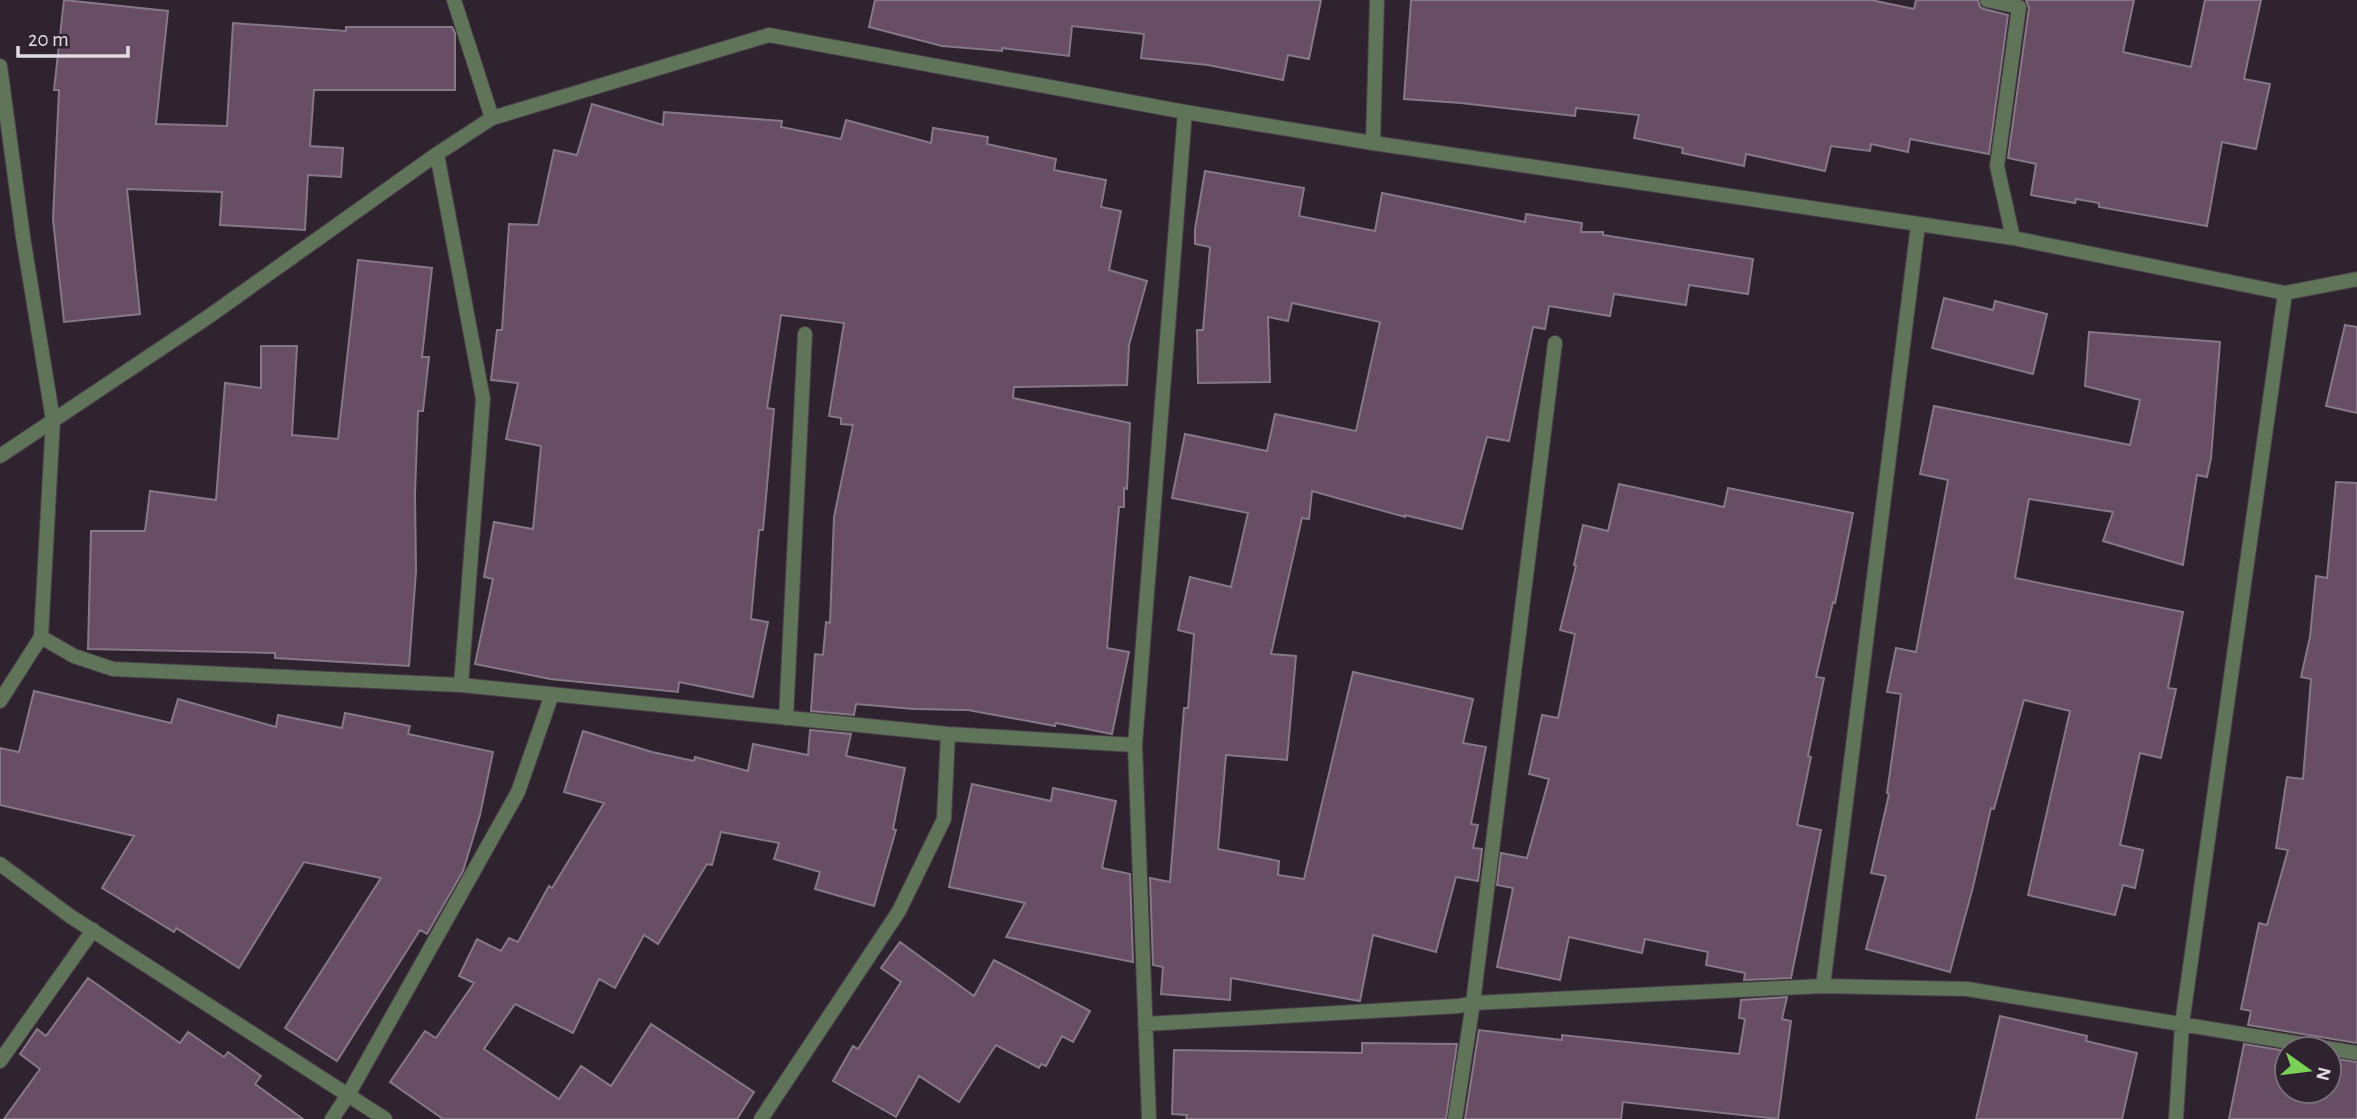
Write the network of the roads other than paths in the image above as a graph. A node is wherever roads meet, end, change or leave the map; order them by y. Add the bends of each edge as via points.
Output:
1 (454, 0) edge
2 (1377, 0) edge
3 (1987, 0) edge
4 (0, 66) edge
5 (1185, 112) junction
6 (492, 118) junction
7 (1373, 143) junction
8 (437, 153) junction
9 (1918, 225) junction
10 (2012, 238) junction
11 (2357, 279) edge
12 (2285, 293) junction
13 (804, 334) dead end
14 (1555, 342) dead end
15 (53, 420) junction
16 (0, 456) edge
17 (41, 637) junction
18 (461, 685) junction
19 (552, 694) junction
20 (0, 701) edge
21 (786, 718) junction
22 (948, 734) junction
23 (1135, 745) junction
24 (0, 864) edge
25 (93, 930) junction
26 (1823, 986) junction
27 (1473, 1003) junction
28 (1144, 1024) junction
29 (2182, 1024) junction
30 (2357, 1053) edge
31 (0, 1061) edge
32 (348, 1095) junction
33 (332, 1119) edge
34 (385, 1119) edge
35 (761, 1119) edge
36 (1149, 1119) edge
37 (1455, 1119) edge
38 (2176, 1119) edge

1 - 6 street
2 - 7 street
3 - 10 street via 2019,7 1997,166
4 - 15 street
5 - 6 street via 769,35
5 - 7 street
5 - 23 street
6 - 8 street
7 - 9 street
8 - 15 street via 208,317
8 - 18 street via 483,399
9 - 10 street
9 - 26 street
10 - 12 street
11 - 12 street
12 - 29 street
13 - 21 street
14 - 27 street
15 - 16 street
15 - 17 street
17 - 18 street via 74,656 113,669
17 - 20 street
18 - 19 street
19 - 21 street
19 - 32 street via 518,792
21 - 22 street
22 - 23 street
22 - 35 street via 944,819 899,911
23 - 28 street
24 - 25 street
25 - 31 street
25 - 32 street
26 - 27 street
26 - 29 street via 1967,989
27 - 28 street
27 - 37 street
28 - 36 street
29 - 30 street
29 - 38 street
32 - 33 street
32 - 34 street

